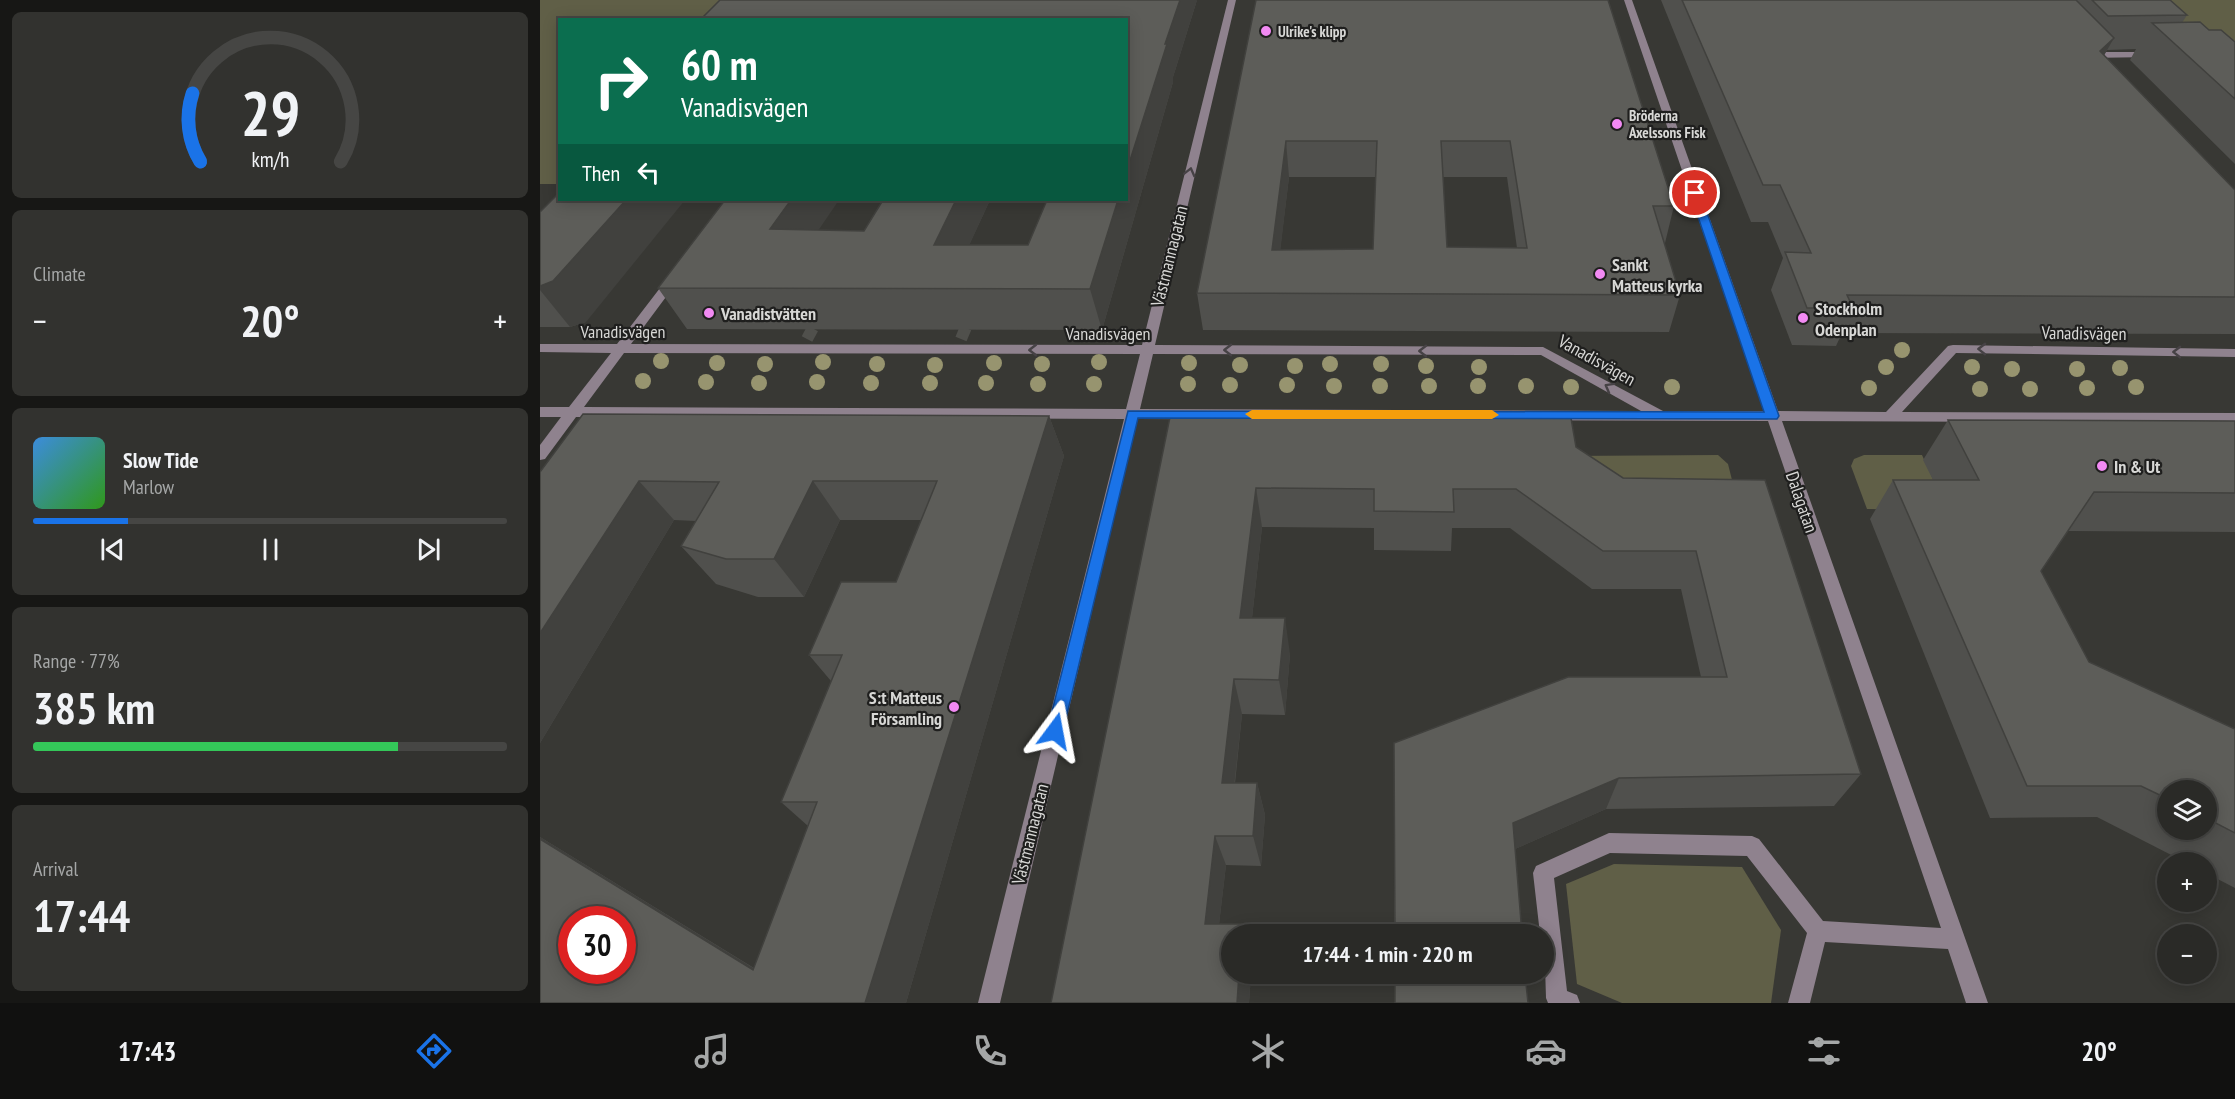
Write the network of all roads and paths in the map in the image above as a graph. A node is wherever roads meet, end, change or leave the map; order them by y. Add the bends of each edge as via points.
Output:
1 (1232, 0) edge
2 (1628, 0) edge
3 (2164, 54) edge
4 (2094, 63) edge
5 (683, 266) edge
6 (540, 348) edge
7 (621, 349) junction
8 (1146, 351) junction
9 (2235, 353) edge
10 (540, 412) edge
11 (574, 412) junction
12 (1132, 414) junction
13 (1660, 416) junction
14 (1772, 416) junction
15 (1890, 416) junction
16 (2235, 418) edge
17 (540, 455) edge
18 (1818, 932) junction
19 (1955, 939) junction
20 (989, 1003) edge
21 (1569, 1003) edge
22 (1799, 1003) edge
23 (1977, 1003) edge

8 -> 1 street, Västmannagatan
2 - 14 street, Dalagatan
3 - 4 street via 2082,51
5 - 7 street
6 - 7 street, Vanadisvägen
8 -> 7 street, Vanadisvägen via 959,344
7 - 11 street
8 - 12 street, Västmannagatan
13 -> 8 street, Vanadisvägen via 1543,351
9 -> 15 street, Vanadisvägen via 1953,349
10 - 11 street, Vanadisvägen
11 - 12 street, Vanadisvägen
11 - 17 street
12 - 13 street, Vanadisvägen
12 - 20 street, Västmannagatan
13 - 14 street, Vanadisvägen
14 - 15 street, Vanadisvägen
14 - 19 street, Dalagatan
15 - 16 street, Vanadisvägen
18 - 19 street
18 - 21 street via 1752,846 1609,843 1543,873 1557,998
18 - 22 street
19 - 23 street, Dalagatan

